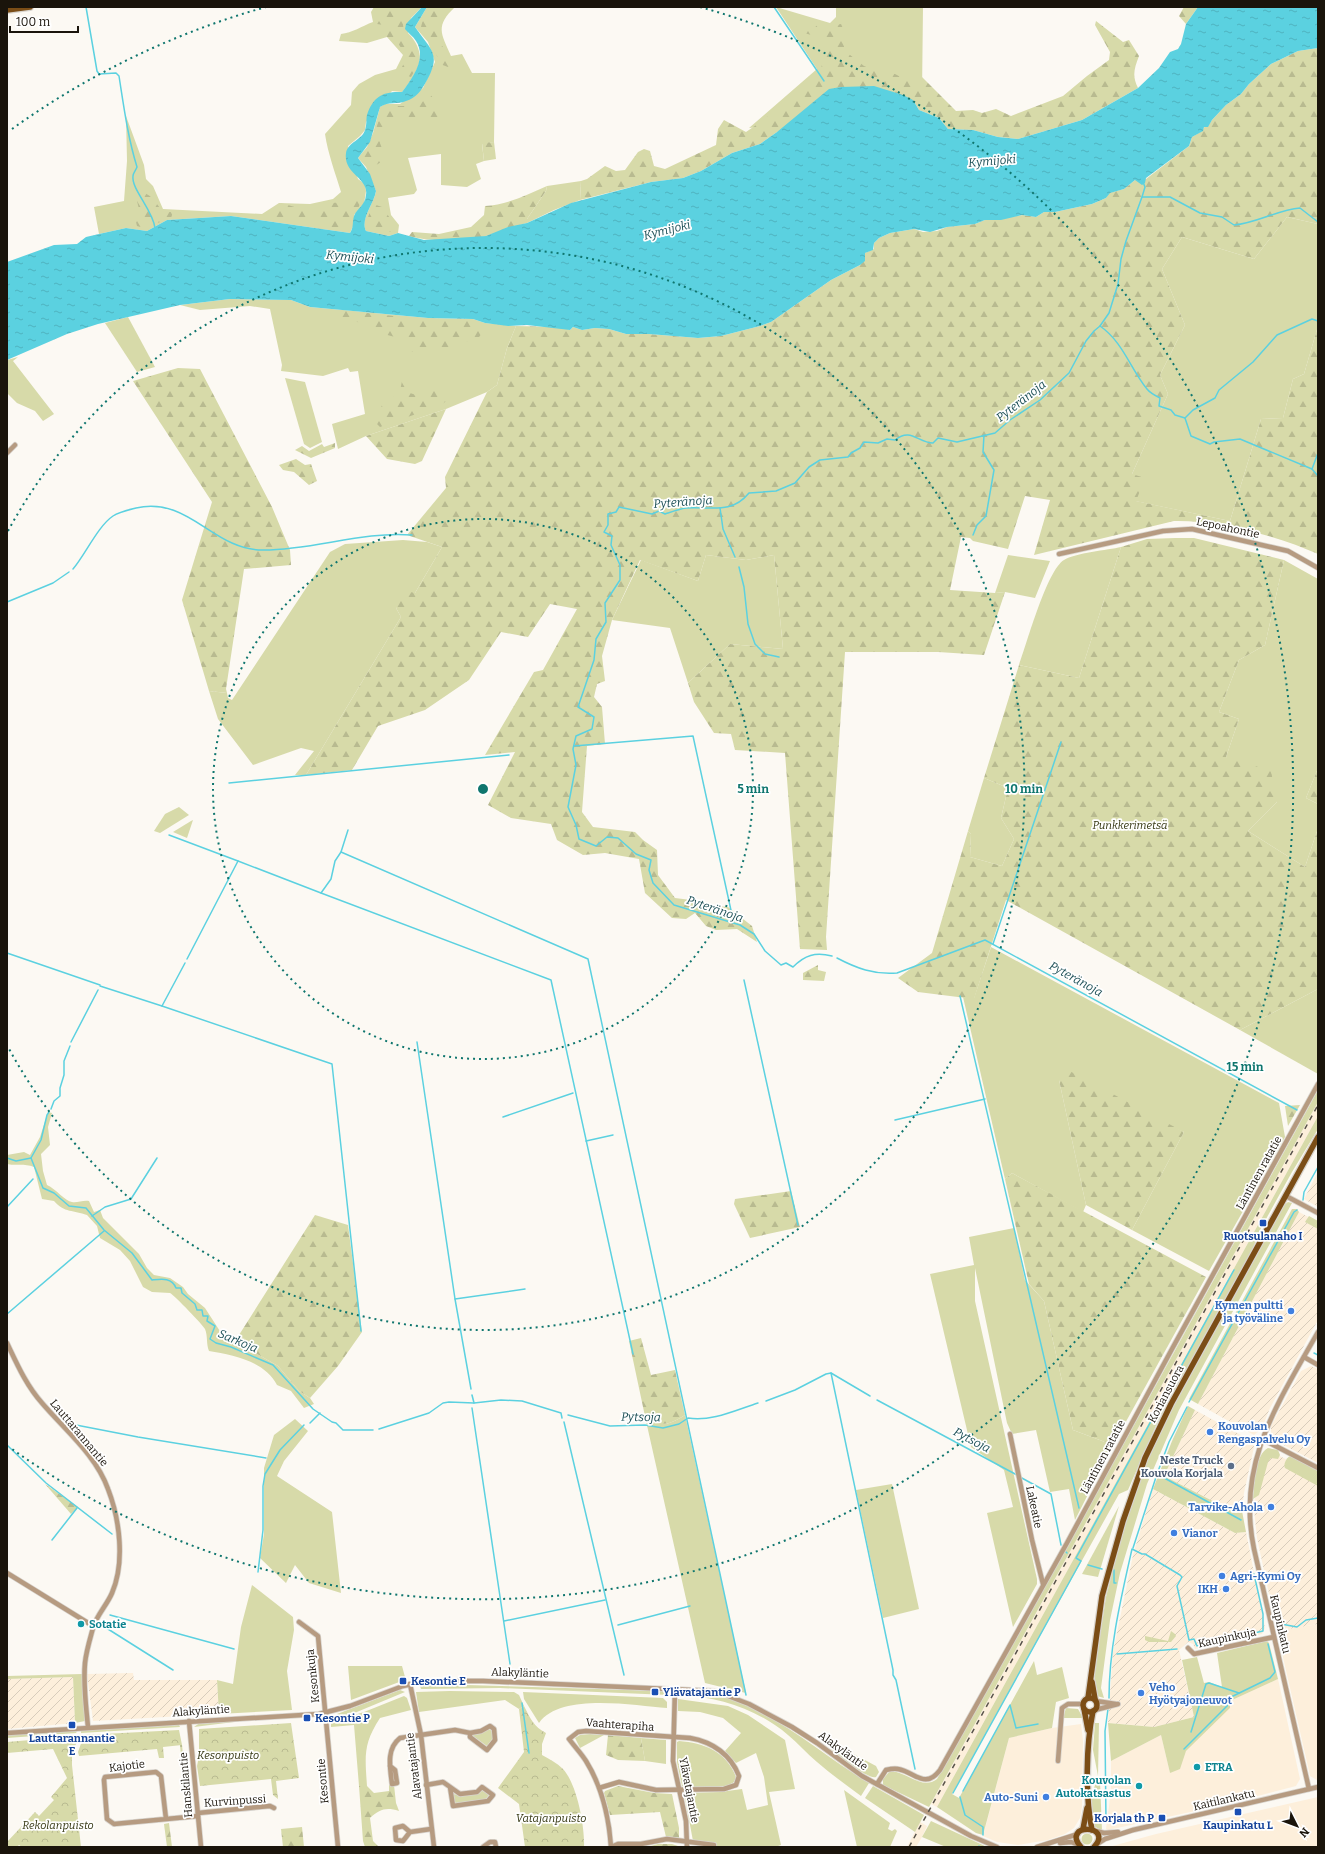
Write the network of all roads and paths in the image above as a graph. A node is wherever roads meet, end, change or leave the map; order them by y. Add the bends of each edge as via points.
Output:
1 (30, 7) edge
2 (7, 10) edge
3 (15, 445) dead end
4 (7, 453) edge
5 (1059, 554) dead end
6 (1318, 568) edge
7 (1318, 1084) edge
8 (1318, 1137) edge
9 (1286, 1196) junction
10 (1318, 1213) edge
11 (1318, 1332) edge
12 (7, 1343) edge
13 (1304, 1357) junction
14 (1318, 1365) edge
15 (1010, 1434) dead end
16 (1262, 1439) junction
17 (1318, 1468) edge
18 (7, 1573) edge
19 (1043, 1584) junction
20 (299, 1622) dead end
21 (93, 1626) junction
22 (1274, 1637) junction
23 (1188, 1648) dead end
24 (1092, 1682) junction
25 (410, 1684) junction
26 (676, 1689) junction
27 (1088, 1698) junction
28 (1096, 1700) junction
29 (1084, 1706) junction
30 (1094, 1711) junction
31 (326, 1713) junction
32 (189, 1721) junction
33 (88, 1727) junction
34 (7, 1732) edge
35 (470, 1733) junction
36 (1089, 1734) junction
37 (421, 1735) junction
38 (673, 1737) junction
39 (1058, 1761) dead end
40 (390, 1766) dead end
41 (877, 1784) junction
42 (426, 1785) junction
43 (450, 1787) junction
44 (1318, 1787) edge
45 (600, 1788) junction
46 (1309, 1789) junction
47 (679, 1790) junction
48 (1088, 1795) junction
49 (274, 1808) dead end
50 (198, 1814) junction
51 (166, 1819) junction
52 (1083, 1829) junction
53 (431, 1830) junction
54 (1093, 1830) junction
55 (1133, 1830) junction
56 (410, 1832) dead end
57 (1078, 1834) junction
58 (1052, 1844) junction
59 (687, 1845) edge
60 (714, 1845) dead end
61 (1080, 1846) edge
62 (1095, 1846) edge
63 (201, 1847) edge
64 (338, 1847) edge
65 (434, 1847) edge
66 (483, 1847) edge
67 (496, 1847) edge
68 (611, 1847) edge
69 (997, 1847) edge
70 (1037, 1847) edge

1 - 2 main road
3 - 4 street
5 - 6 street, Lepoahontie via 1163,531 1192,529 1288,551
7 - 19 street, Läntinen ratatie
8 - 9 main road, Koriansuora
9 - 10 street
9 - 24 main road, Koriansuora via 1171,1404 1145,1458 1123,1521 1102,1596 1094,1644
11 - 13 street, Kaupinkatu
12 - 21 street, Lauttarannantie via 30,1388 99,1469 112,1499 118,1536 118,1568 111,1594
13 - 14 street
13 - 16 street, Kaupinkatu
15 - 19 street, Lakeatie
16 - 17 street
16 - 22 street, Kaupinkatu via 1251,1481 1249,1515 1251,1536
18 - 21 street
19 - 41 street, Läntinen ratatie via 936,1775 926,1780 901,1769 886,1770
20 - 31 street, Kesonkuja via 318,1636
21 - 33 street, Lauttarannantie via 84,1669
22 - 23 street, Kaupinkuja via 1194,1654
22 - 46 street, Kaupinkatu
24 - 27 main road, Koriansuora
24 - 28 main road, Koriansuora
25 - 26 street, Alakyläntie via 483,1681
25 - 31 street, Alakyläntie
25 - 37 street, Alavatajantie
26 - 38 street, Ylävatajantie
26 - 41 street, Alakyläntie via 715,1691 749,1704 809,1737 854,1771
27 - 28 main road
27 - 29 main road
28 - 30 main road via 1097,1706
28 - 30 street via 1118,1704
29 - 30 main road via 1088,1712
29 - 36 main road
29 - 39 street via 1068,1704 1062,1708
30 - 36 main road
31 - 32 street, Alakyläntie
31 - 64 street, Kesontie
32 - 33 street, Alakyläntie
32 - 50 street, Hanskilantie
33 - 34 street, Alakyläntie
35 - 35 street via 490,1726 494,1729 495,1740 487,1750 470,1737
35 - 37 street via 455,1730
36 - 48 main road
37 - 40 street via 400,1738 395,1742
37 - 42 street, Alavatajantie
38 - 45 street, Vaahterapiha via 578,1732 570,1739
38 - 47 street, Ylävatajantie via 673,1761
38 - 47 street, Vaahterapiha via 696,1739 715,1747 727,1757 739,1776 738,1783 729,1788
41 - 69 street, Alakyläntie via 971,1836
42 - 43 street via 443,1782
42 - 53 street, Alavatajantie
43 - 43 street via 460,1794 477,1792 482,1787 493,1795 488,1801 453,1806
44 - 46 street, Kaitilankatu
45 - 47 street via 619,1782 656,1790
45 - 68 street via 608,1818
46 - 55 street, Kaitilankatu
47 - 59 street, Ylävatajantie via 686,1821
48 - 52 main road
48 - 54 main road
49 - 50 street, Kurvinpussi via 270,1806
50 - 51 street, Kajotie
50 - 63 street, Hanskilantie
51 - 51 street, Kajotie via 110,1823 107,1820 105,1777 159,1773
52 - 54 main road
52 - 57 main road
53 - 56 street
53 - 65 street, Alavatajantie
54 - 55 street, Kaitilankatu via 1104,1833
54 - 62 main road via 1097,1835
55 - 62 street, Kaitilankatu via 1105,1839
57 - 58 street
57 - 61 main road
58 - 61 street via 1071,1842
58 - 70 street
59 - 60 street
59 - 68 street via 667,1839
66 - 67 street via 490,1842 495,1842

